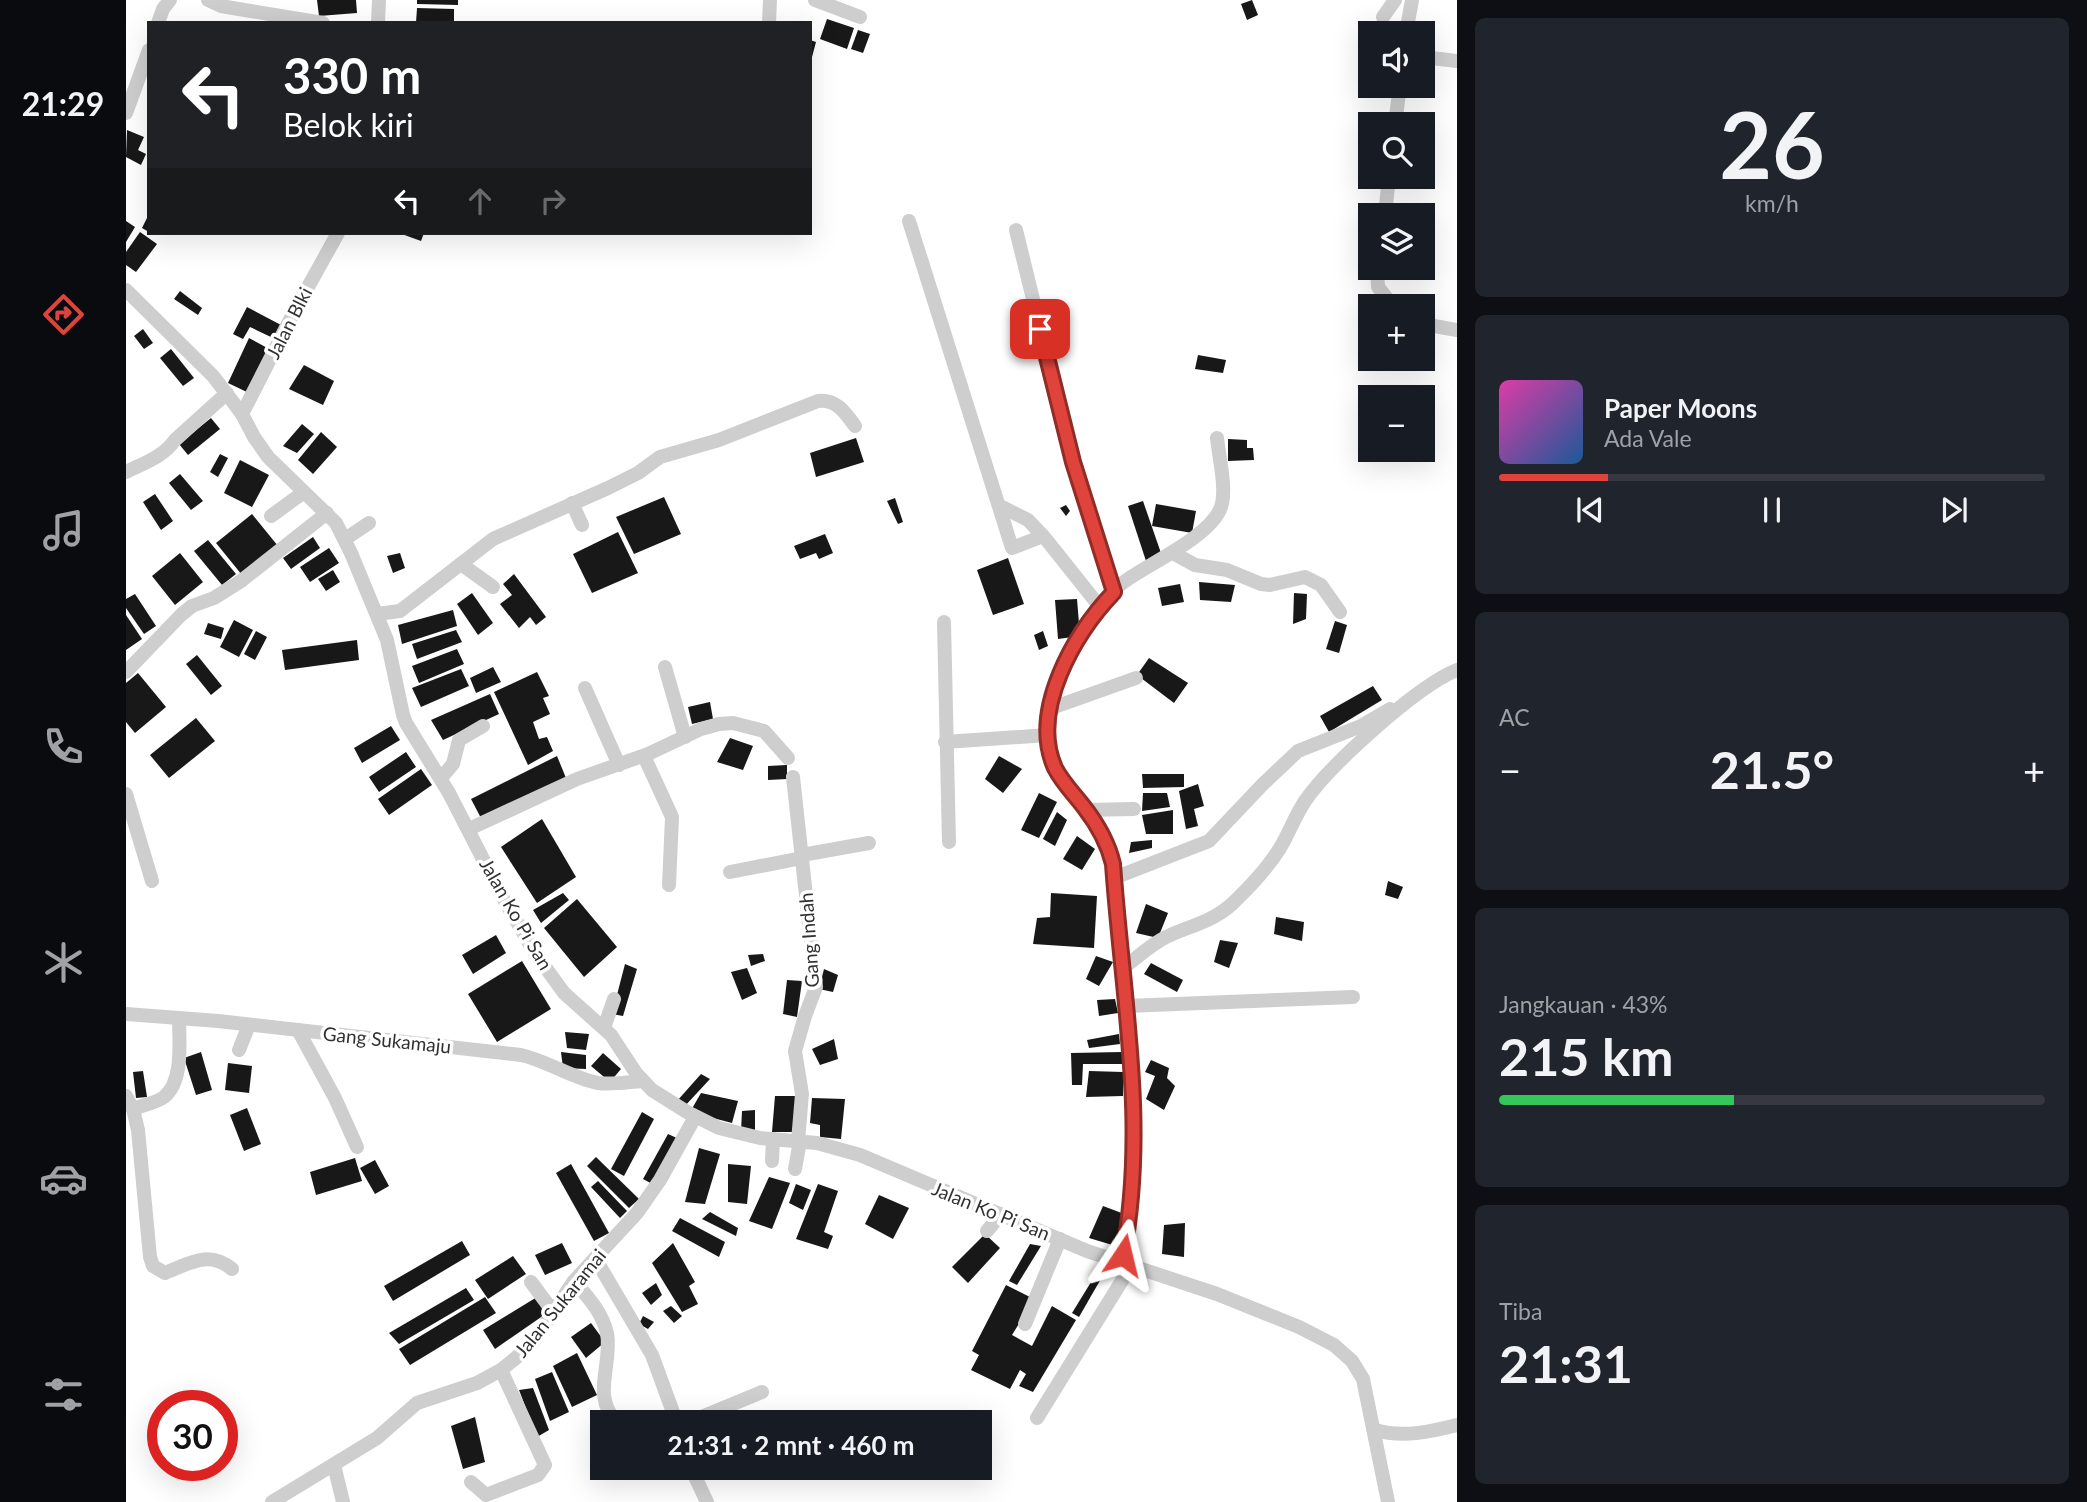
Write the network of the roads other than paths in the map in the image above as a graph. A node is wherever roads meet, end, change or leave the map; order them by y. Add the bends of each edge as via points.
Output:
1 (170, 0) edge
2 (208, 0) edge
3 (379, 0) edge
4 (770, 0) edge
5 (815, 0) edge
6 (1395, 0) edge
7 (1412, 0) edge
8 (860, 17) dead end
9 (1383, 17) dead end
10 (159, 21) edge
11 (311, 21) edge
12 (378, 21) edge
13 (769, 21) edge
14 (1408, 21) edge
15 (147, 55) edge
16 (1435, 58) edge
17 (1457, 61) edge
18 (126, 113) edge
19 (909, 221) dead end
20 (1016, 230) dead end
21 (337, 235) edge
22 (126, 289) edge
23 (1435, 326) edge
24 (1457, 330) edge
25 (227, 393) junction
26 (242, 414) junction
27 (855, 426) dead end
28 (1217, 438) dead end
29 (126, 472) edge
30 (304, 492) junction
31 (572, 503) junction
32 (1000, 506) junction
33 (327, 513) junction
34 (271, 516) dead end
35 (369, 523) dead end
36 (582, 525) dead end
37 (1043, 536) junction
38 (345, 539) junction
39 (1173, 553) junction
40 (461, 564) junction
41 (493, 587) dead end
42 (1114, 592) junction
43 (1100, 607) junction
44 (1340, 612) dead end
45 (377, 614) junction
46 (944, 622) dead end
47 (665, 667) dead end
48 (1457, 670) edge
49 (126, 672) edge
50 (1136, 678) dead end
51 (1442, 678) junction
52 (585, 688) dead end
53 (1049, 709) junction
54 (483, 726) dead end
55 (1048, 735) junction
56 (685, 737) junction
57 (945, 742) junction
58 (643, 756) junction
59 (789, 758) dead end
60 (619, 765) junction
61 (793, 777) dead end
62 (441, 778) junction
63 (126, 794) edge
64 (1134, 809) dead end
65 (1086, 810) junction
66 (469, 829) junction
67 (949, 842) dead end
68 (869, 843) dead end
69 (802, 857) junction
70 (730, 872) dead end
71 (1114, 878) junction
72 (152, 881) dead end
73 (669, 885) dead end
74 (1123, 968) junction
75 (1353, 997) dead end
76 (614, 999) dead end
77 (1126, 1006) junction
78 (126, 1014) edge
79 (179, 1018) junction
80 (249, 1025) junction
81 (604, 1028) junction
82 (298, 1030) junction
83 (239, 1049) dead end
84 (642, 1081) junction
85 (129, 1102) edge
86 (695, 1117) junction
87 (773, 1139) junction
88 (799, 1141) junction
89 (357, 1147) dead end
90 (772, 1161) dead end
91 (795, 1169) dead end
92 (1001, 1214) junction
93 (988, 1231) dead end
94 (1060, 1239) junction
95 (595, 1258) junction
96 (1126, 1265) junction
97 (232, 1269) dead end
98 (575, 1281) junction
99 (531, 1282) dead end
100 (554, 1313) junction
101 (1025, 1324) dead end
102 (501, 1370) junction
103 (762, 1392) dead end
104 (608, 1410) edge
105 (672, 1410) edge
106 (719, 1410) edge
107 (1037, 1418) dead end
108 (1457, 1425) edge
109 (1375, 1430) junction
110 (334, 1465) junction
111 (697, 1480) edge
112 (471, 1482) dead end
113 (272, 1502) edge
114 (343, 1502) edge
115 (707, 1502) edge
116 (1388, 1502) edge

1 - 10 street
2 - 11 street
3 - 12 street
4 - 13 street
5 - 8 street
6 - 9 street
7 - 14 street
15 - 18 street
16 - 17 street
19 - 32 street
20 - 42 street via 1073,462
21 - 26 street, Jalan Blki
22 - 25 street, Jalan Ko Pi San
23 - 24 street
25 - 26 street, Jalan Ko Pi San
25 - 29 street via 159,457
26 - 30 street, Jalan Ko Pi San via 259,445
27 - 31 street via 831,401 818,401 719,440 660,457 624,480
28 - 39 street via 1221,509
30 - 33 street, Jalan Ko Pi San
30 - 34 street
31 - 36 street
31 - 40 street via 493,539
32 - 37 street via 1028,520
32 - 37 street via 1012,548
33 - 38 street, Jalan Ko Pi San
33 - 49 street via 241,581 192,606
35 - 38 street
37 - 43 street
38 - 45 street, Jalan Ko Pi San
39 - 42 street
39 - 44 street via 1195,565 1227,570 1261,584 1305,577 1321,585
40 - 41 street
40 - 45 street via 400,611
42 - 43 street
43 - 53 street via 1068,657
45 - 62 street, Jalan Ko Pi San via 396,675 402,715
46 - 57 street
47 - 56 street
48 - 51 street
50 - 53 street
51 - 71 street via 1361,726 1298,751 1209,841
51 - 74 street via 1357,746 1314,790 1269,863 1231,904 1203,923 1156,943
52 - 60 street
53 - 55 street
54 - 62 street via 459,740 453,764
55 - 57 street
55 - 65 street via 1055,768
56 - 58 street
56 - 59 street via 733,723 764,732
57 - 67 street
58 - 60 street
58 - 73 street via 673,817
60 - 66 street via 577,779
61 - 69 street, Gang Indah
62 - 66 street, Jalan Ko Pi San
63 - 72 street
64 - 65 street
65 - 71 street via 1109,847
66 - 81 street, Jalan Ko Pi San via 535,953 565,992
68 - 69 street
69 - 70 street
69 - 88 street, Gang Indah via 816,987 795,1051 802,1094
71 - 74 street
74 - 77 street
75 - 77 street
76 - 81 street
77 - 96 street via 1133,1090
78 - 79 street, Gang Sukamaju
79 - 80 street, Gang Sukamaju
79 - 85 street via 173,1089 162,1099
80 - 82 street, Gang Sukamaju
80 - 83 street
81 - 84 street, Jalan Ko Pi San
82 - 84 street, Gang Sukamaju via 521,1055 600,1083
82 - 89 street
84 - 86 street, Jalan Ko Pi San
85 - 97 street via 138,1130 153,1266 165,1273 214,1258
86 - 87 street, Jalan Ko Pi San via 738,1134
86 - 95 street, Jalan Sukaramai via 648,1199
87 - 88 street, Jalan Ko Pi San
87 - 90 street
88 - 91 street, Gang Indah
88 - 92 street, Jalan Ko Pi San via 878,1162
92 - 93 street
92 - 94 street, Jalan Ko Pi San
94 - 96 street, Jalan Ko Pi San
94 - 101 street
95 - 98 street, Jalan Sukaramai
95 - 105 street via 652,1355
96 - 107 street
96 - 109 street, Jalan Ko Pi San via 1217,1294 1334,1345 1359,1369
98 - 100 street, Jalan Sukaramai
98 - 104 street via 598,1311 607,1332
99 - 100 street
100 - 102 street, Jalan Sukaramai via 533,1342
102 - 110 street, Jalan Sukaramai via 417,1403 377,1438
102 - 112 street via 545,1465 538,1475 486,1495
103 - 106 street
108 - 109 street via 1408,1435
109 - 116 street, Jalan Ko Pi San
110 - 113 street, Jalan Sukaramai
110 - 114 street
111 - 115 street

